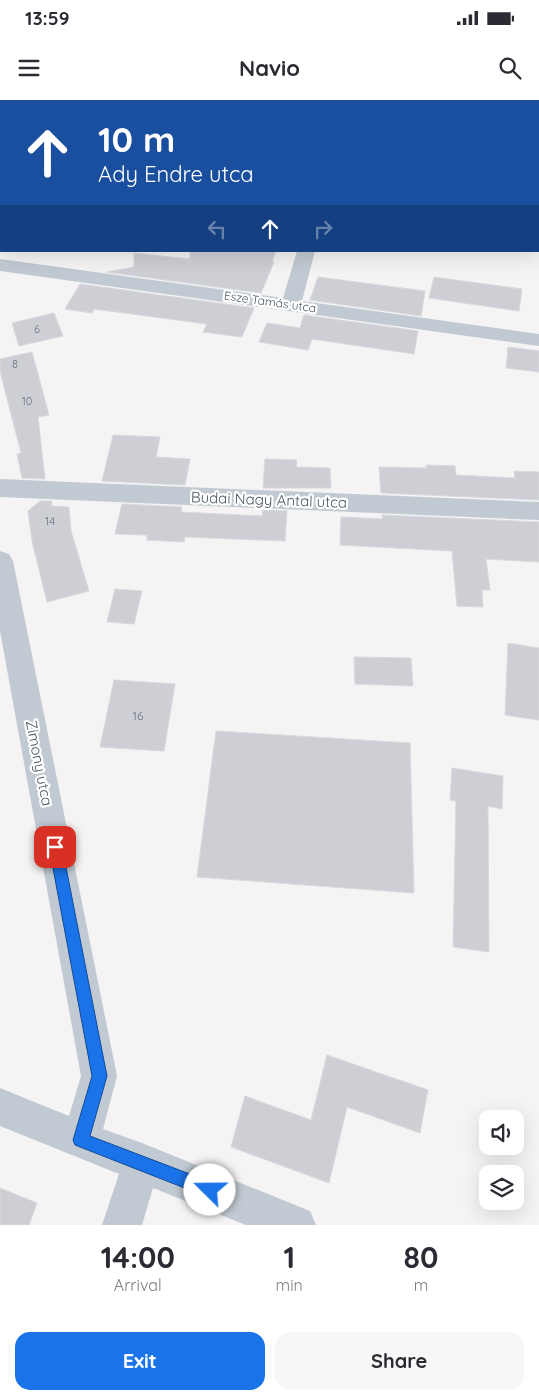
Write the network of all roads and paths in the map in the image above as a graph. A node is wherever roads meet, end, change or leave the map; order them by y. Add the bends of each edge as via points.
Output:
1 (306, 252) edge
2 (0, 266) edge
3 (291, 305) junction
4 (539, 340) edge
5 (0, 488) edge
6 (539, 511) edge
7 (0, 561) edge
8 (0, 1107) edge
9 (81, 1140) junction
10 (142, 1162) junction
11 (122, 1225) edge
12 (296, 1225) edge

1 - 3 street
2 - 3 street, Esze Tamás utca
3 - 4 street, Esze Tamás utca
5 - 6 street, Budai Nagy Antal utca
7 - 9 street, Zimony utca via 99,1076
8 - 9 street
9 - 10 street
10 - 11 street
10 - 12 street

